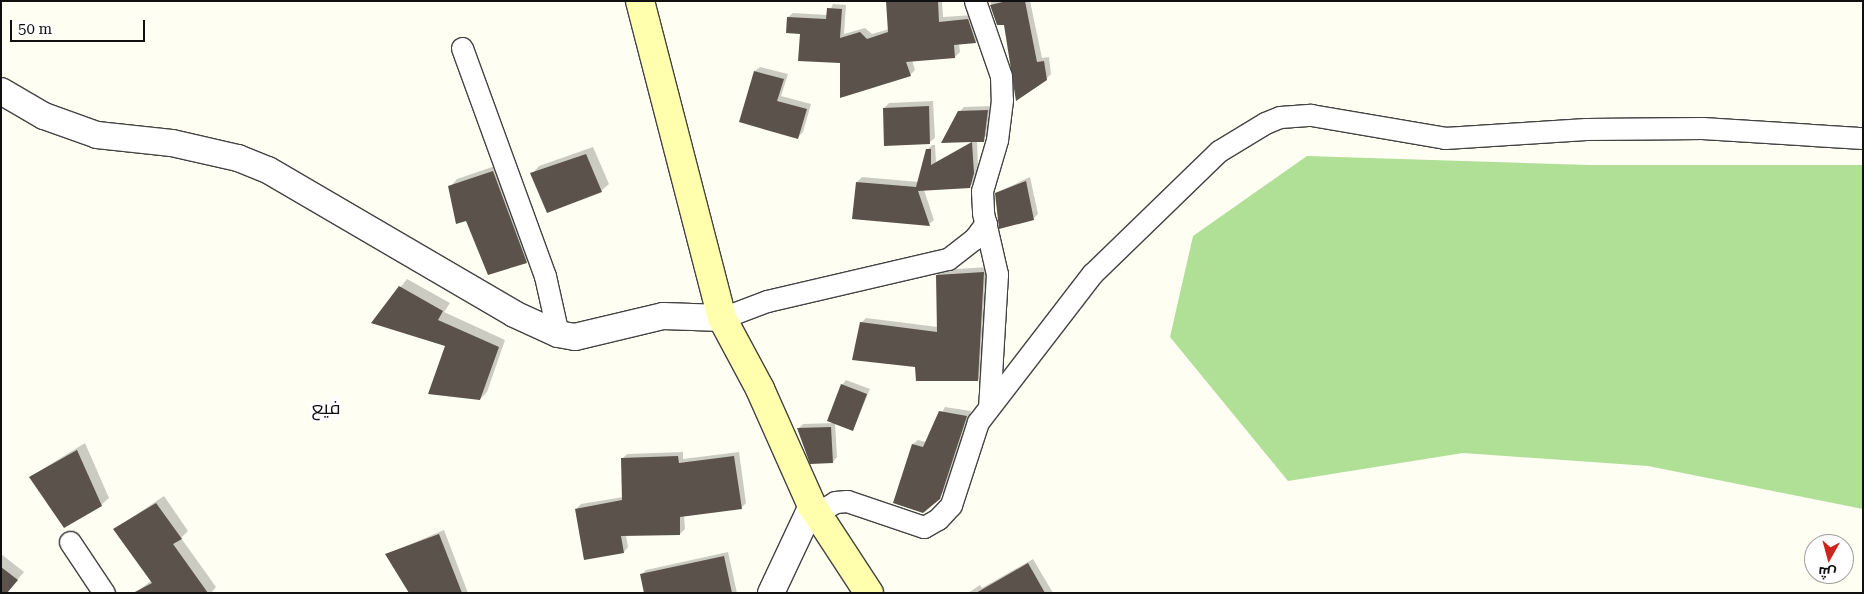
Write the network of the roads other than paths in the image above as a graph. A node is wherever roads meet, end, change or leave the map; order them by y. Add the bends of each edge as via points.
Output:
1 (640, 1) edge
2 (975, 1) edge
3 (462, 48) dead end
4 (1, 91) edge
5 (1863, 138) edge
6 (986, 223) junction
7 (722, 318) junction
8 (558, 334) junction
9 (989, 407) junction
10 (814, 509) junction
11 (70, 542) dead end
12 (104, 593) edge
13 (771, 593) edge
14 (869, 593) edge

1 - 7 main road
2 - 6 street via 1000,76 1001,118 982,191
3 - 8 street via 545,276
4 - 8 street via 44,116 97,135 172,143 238,158 268,170 514,314
5 - 9 street via 1702,128 1586,129 1445,138 1311,115 1280,117 1241,135 1219,151 1092,274
6 - 7 street via 974,239 948,259 786,297
6 - 9 street via 997,274
7 - 8 street via 663,316 575,337
7 - 10 main road via 760,389
9 - 10 street via 978,422 951,504 932,524 924,527 908,524 847,500
10 - 13 street
10 - 14 main road
11 - 12 street

